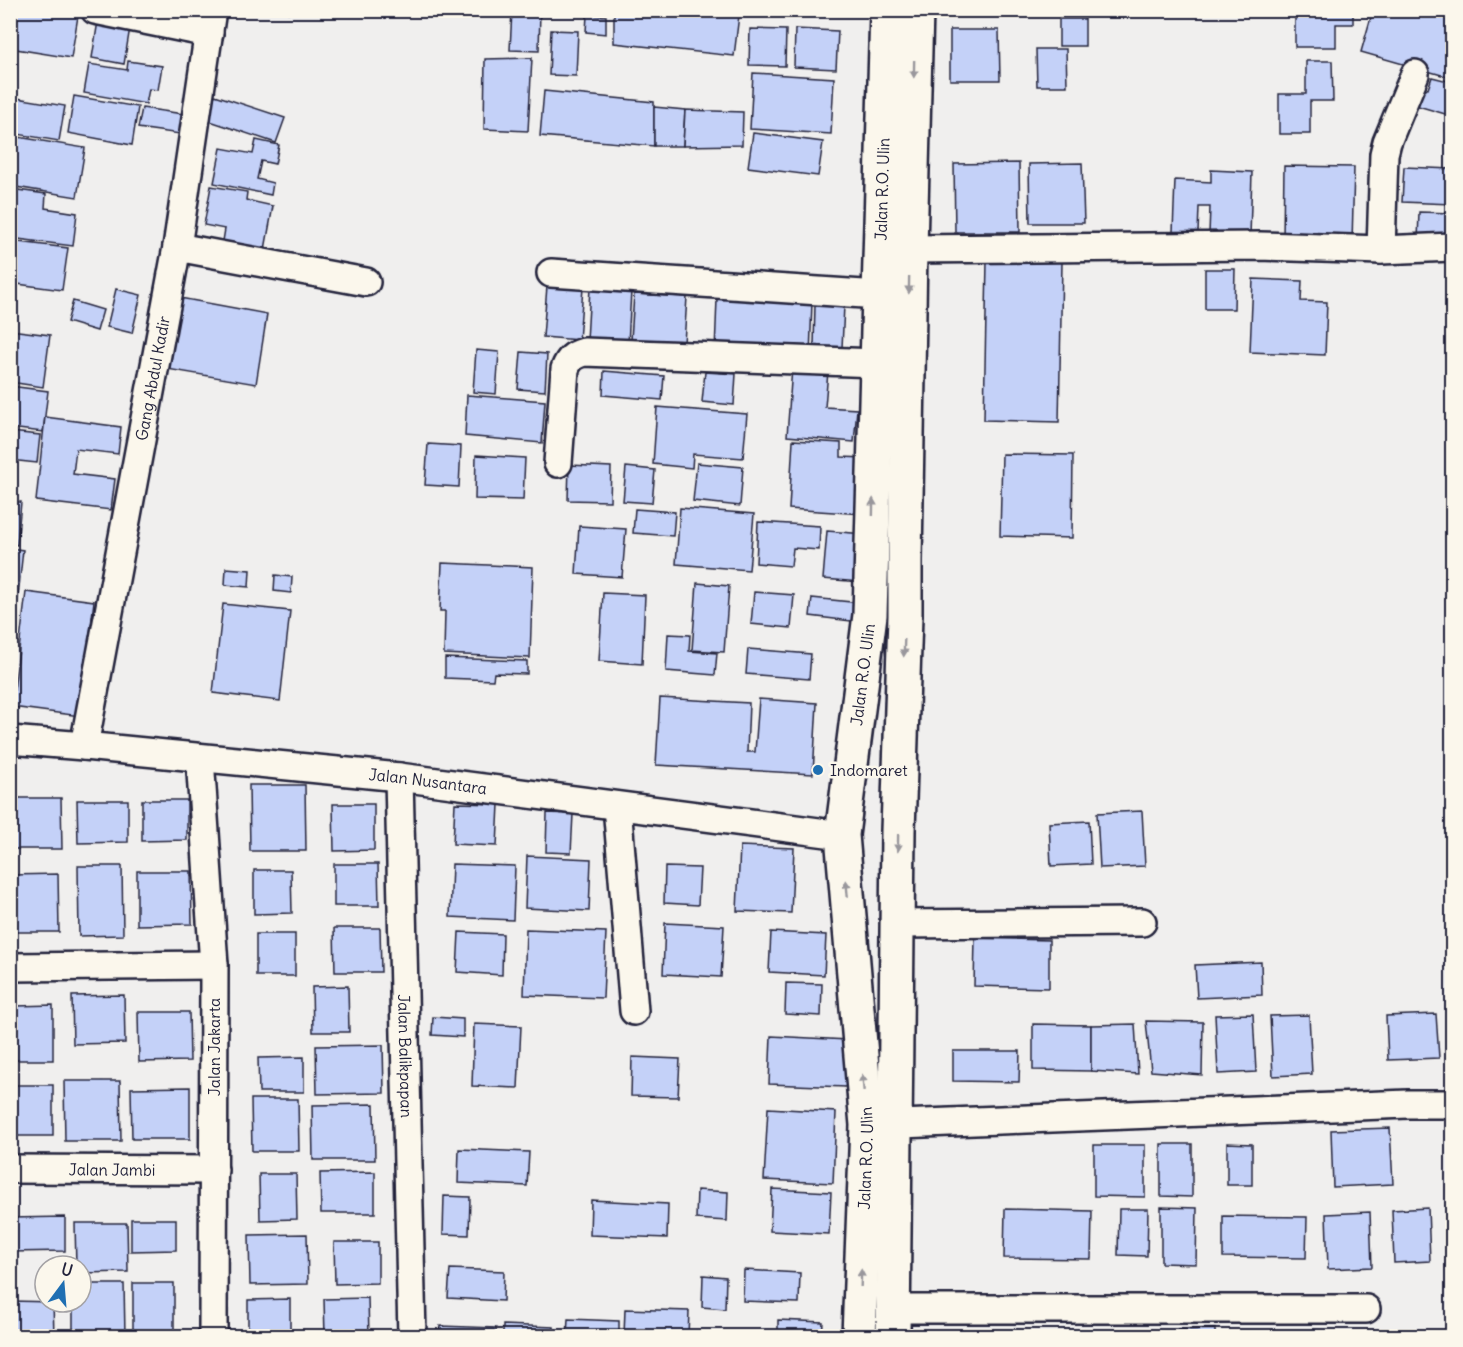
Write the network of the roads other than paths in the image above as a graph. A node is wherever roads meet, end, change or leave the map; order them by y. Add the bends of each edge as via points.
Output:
1 (95, 10) edge
2 (886, 10) edge
3 (916, 10) edge
4 (210, 22) edge
5 (1415, 74) dead end
6 (1452, 247) edge
7 (177, 248) junction
8 (910, 249) junction
9 (1381, 250) junction
10 (551, 273) dead end
11 (366, 282) dead end
12 (879, 295) junction
13 (877, 363) junction
14 (558, 463) dead end
15 (872, 558) junction
16 (905, 561) junction
17 (870, 615) junction
18 (905, 616) junction
19 (10, 740) edge
20 (84, 746) junction
21 (200, 758) junction
22 (399, 777) junction
23 (617, 806) junction
24 (842, 835) junction
25 (1142, 922) dead end
26 (897, 924) junction
27 (214, 965) junction
28 (10, 967) edge
29 (634, 1011) dead end
30 (1452, 1104) edge
31 (881, 1125) junction
32 (10, 1169) edge
33 (214, 1170) junction
34 (1366, 1309) dead end
35 (893, 1323) edge
36 (213, 1336) edge
37 (412, 1336) edge
38 (859, 1336) edge

1 - 4 street
2 - 12 main road, Jalan R.O. Ulin
3 -> 8 main road, Jalan R.O. Ulin
4 - 7 street, Gang Abdul Kadir
5 - 9 street via 1384,154
6 - 9 street
7 - 11 street
7 - 20 street, Gang Abdul Kadir
8 - 9 street via 1260,246
8 -> 16 main road, Jalan R.O. Ulin
10 - 12 street
12 - 13 main road, Jalan R.O. Ulin
13 - 14 street via 574,354 565,369
15 -> 13 main road, Jalan R.O. Ulin
15 - 16 main road
15 - 17 main road, Jalan R.O. Ulin
16 - 18 main road, Jalan R.O. Ulin
17 - 18 main road
17 - 24 main road, Jalan R.O. Ulin
18 -> 26 main road, Jalan R.O. Ulin
19 - 20 street, Jalan Nusantara
20 - 21 street, Jalan Nusantara
21 - 22 street, Jalan Nusantara
21 - 27 street, Jalan Jakarta
22 - 23 street, Jalan Nusantara
22 - 37 street, Jalan Balikpapan
23 - 24 street, Jalan Nusantara
23 - 29 street
31 -> 24 main road, Jalan R.O. Ulin
25 - 26 street
26 - 31 main road, Jalan R.O. Ulin
27 - 28 street
27 - 33 street, Jalan Jakarta
30 - 31 street
31 - 35 main road, Jalan R.O. Ulin
38 -> 31 main road, Jalan R.O. Ulin
32 - 33 street, Jalan Jambi
33 - 36 street, Jalan Jakarta
34 - 35 street

